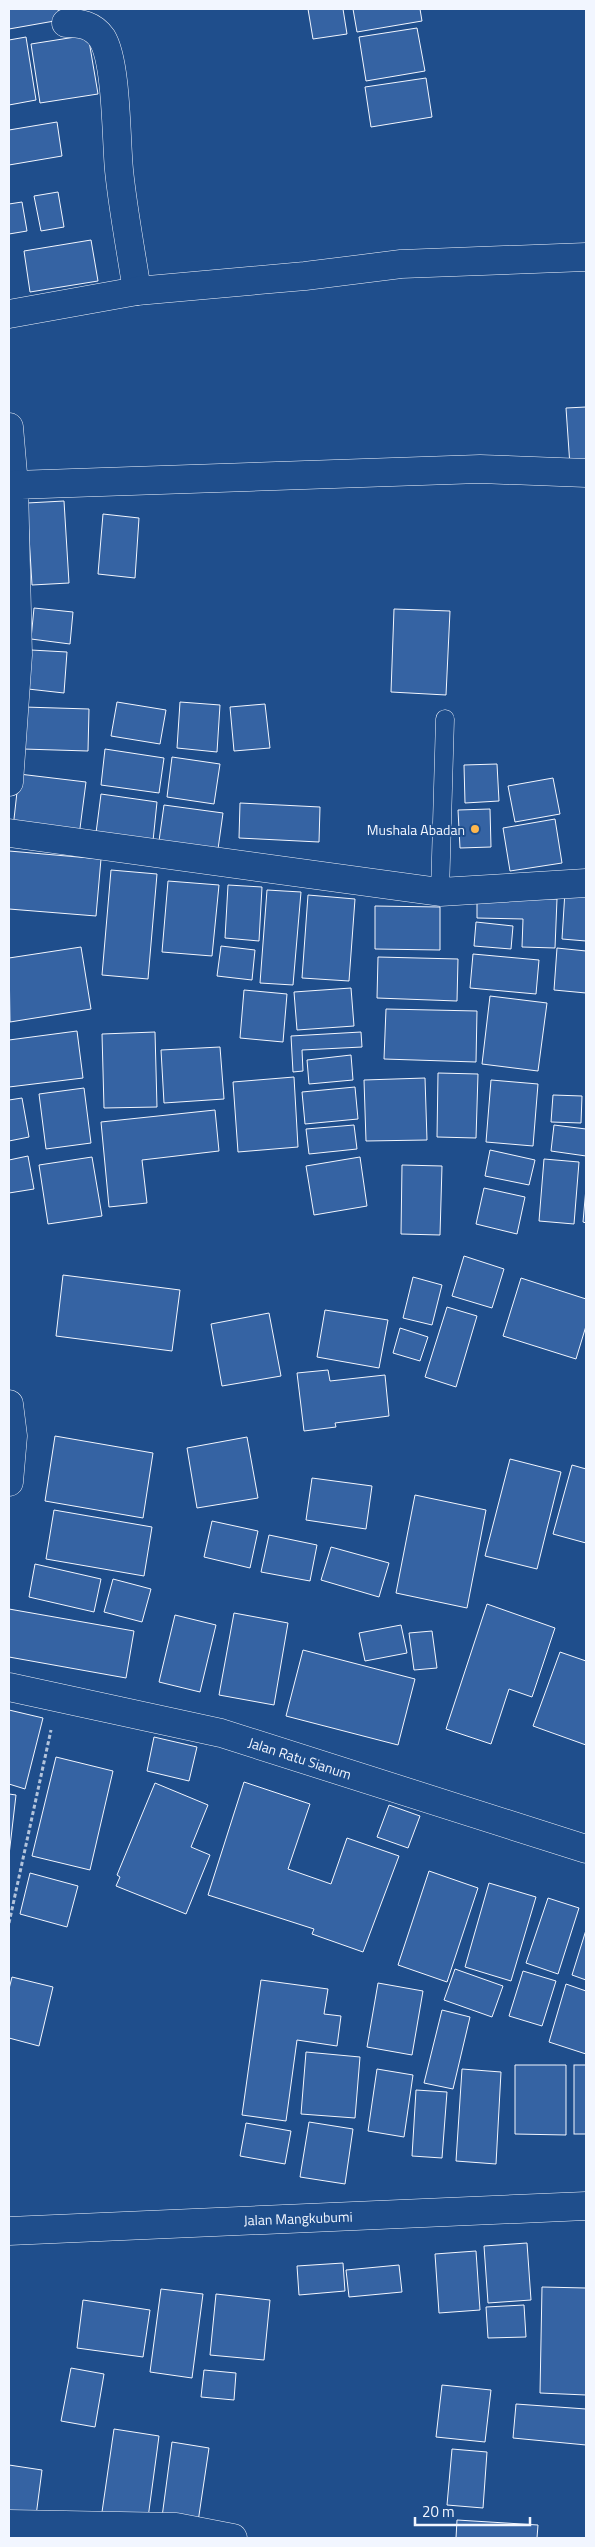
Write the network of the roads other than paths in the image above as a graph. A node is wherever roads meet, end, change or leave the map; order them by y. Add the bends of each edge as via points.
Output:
1 (66, 23) dead end
2 (586, 257) edge
3 (137, 291) junction
4 (9, 314) edge
5 (9, 427) edge
6 (586, 473) edge
7 (14, 485) junction
8 (13, 570) edge
9 (445, 719) dead end
10 (9, 782) edge
11 (9, 833) edge
12 (586, 883) edge
13 (440, 892) junction
14 (9, 1404) edge
15 (9, 1482) edge
16 (9, 1687) edge
17 (586, 1849) edge
18 (586, 2206) edge
19 (9, 2231) edge
20 (9, 2524) edge
21 (233, 2538) edge

1 - 3 street via 91,26 102,38 108,53 119,173
2 - 3 street via 401,264
3 - 4 street
5 - 7 street
6 - 7 street via 480,469
7 - 8 street
8 - 10 street via 18,656
9 - 13 lane
11 - 13 street
12 - 13 street
14 - 15 street via 13,1436
16 - 17 street, Jalan Ratu Sianum via 221,1733
18 - 19 street, Jalan Mangkubumi
20 - 21 street via 176,2527

